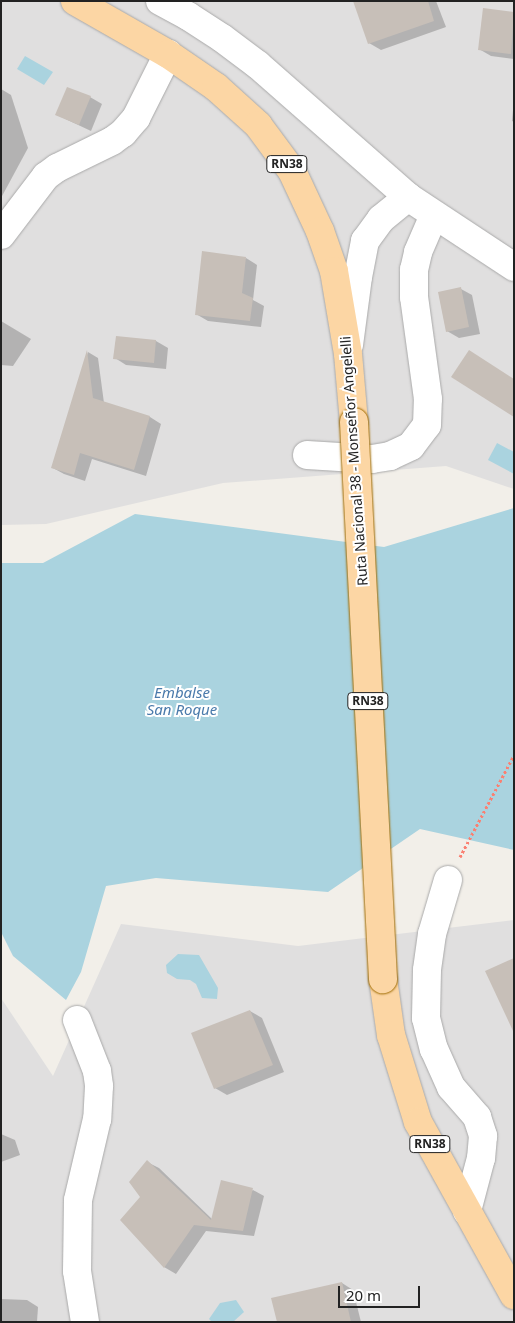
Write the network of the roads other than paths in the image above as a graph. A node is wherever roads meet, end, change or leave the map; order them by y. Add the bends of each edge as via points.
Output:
1 (75, 1) edge
2 (160, 1) edge
3 (186, 8) edge
4 (168, 54) junction
5 (408, 197) junction
6 (434, 215) junction
7 (1, 235) edge
8 (514, 267) edge
9 (348, 354) junction
10 (307, 455) dead end
11 (448, 880) road end
12 (77, 1020) dead end
13 (468, 1211) junction
14 (514, 1295) edge
15 (85, 1322) edge

1 - 4 main road, Ruta Nacional 38 - Monseñor Angelelli / RN38
2 - 3 street
3 - 5 street via 258,65
4 - 7 street via 136,118 123,133 46,176
4 - 9 main road, Ruta Nacional 38 - Monseñor Angelelli / RN38 via 238,106 258,125 292,171 320,230 334,272
5 - 6 street
5 - 9 street via 381,219 365,241
6 - 8 street
6 - 10 street via 414,270 414,297 428,399 427,425 411,446 390,456 372,459
9 - 13 main road, Ruta Nacional 38 - Monseñor Angelelli / RN38, bridge via 383,979 391,1036 406,1090 422,1129
11 - 13 street via 432,934 426,1018 434,1049 451,1087 477,1117 482,1136 481,1158
12 - 15 street via 97,1070 99,1086 97,1119 78,1200 77,1271
13 - 14 main road, RN38

